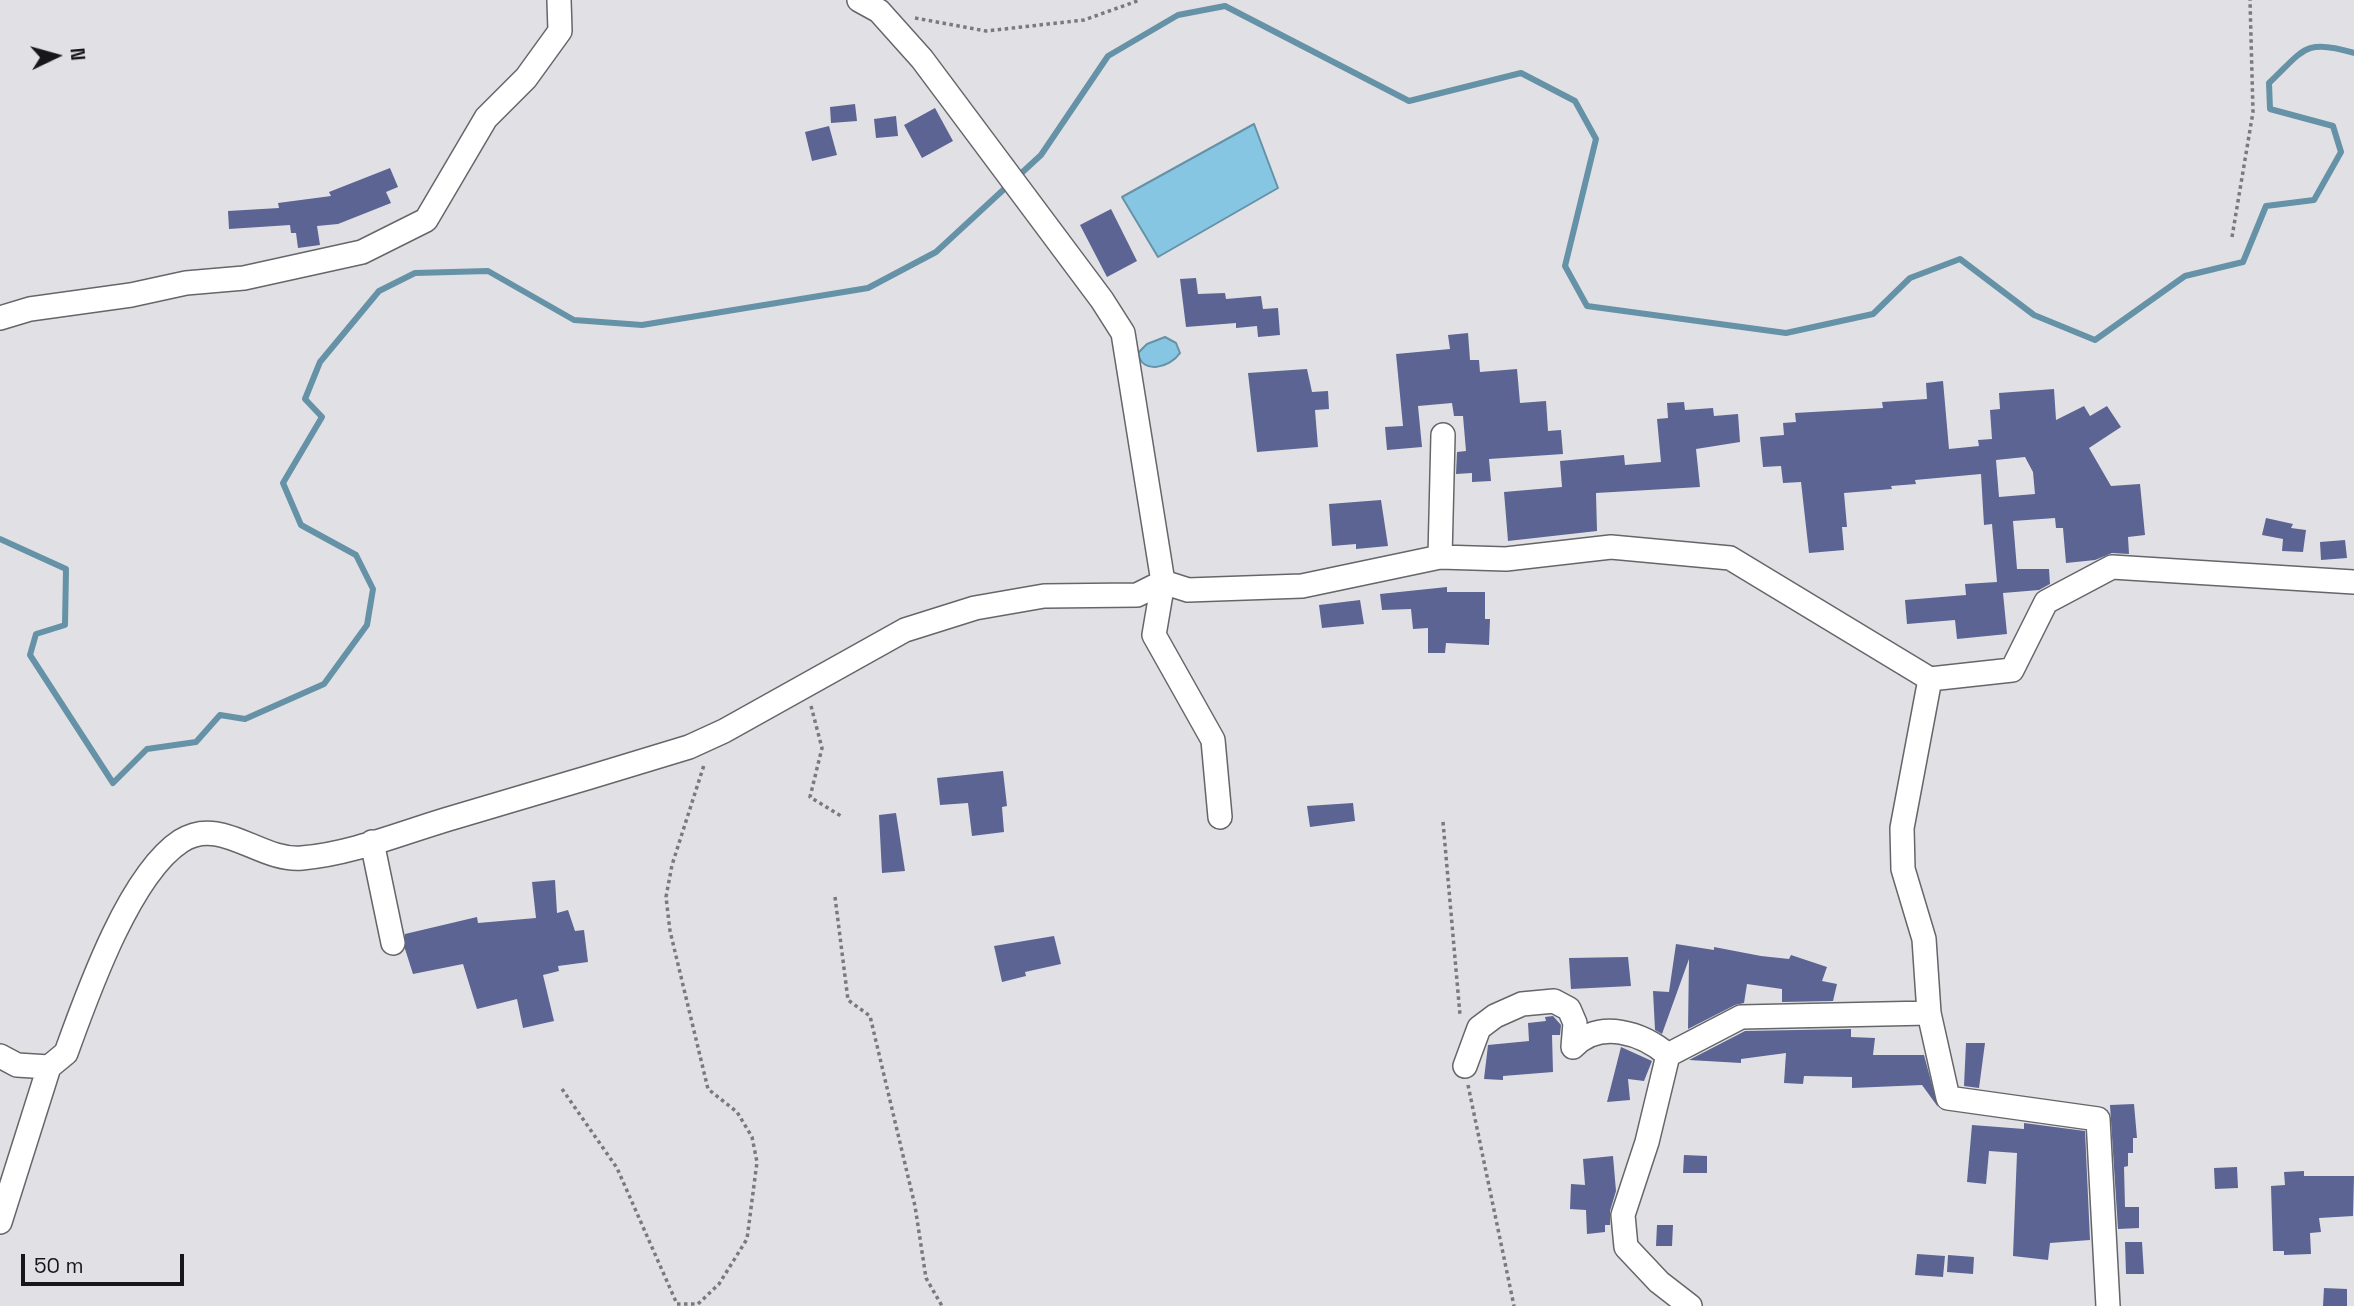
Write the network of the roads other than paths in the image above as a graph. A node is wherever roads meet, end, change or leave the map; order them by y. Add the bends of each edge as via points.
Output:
1 (559, 0) edge
2 (869, 5) edge
3 (0, 318) edge
4 (1443, 435) dead end
5 (1440, 557) junction
6 (1163, 582) junction
7 (2354, 582) edge
8 (1930, 679) junction
9 (1220, 817) dead end
10 (372, 842) junction
11 (393, 943) dead end
12 (1929, 1013) junction
13 (1668, 1055) junction
14 (0, 1056) edge
15 (1465, 1066) dead end
16 (49, 1067) junction
17 (0, 1222) edge
18 (1690, 1306) edge
19 (2108, 1306) edge

1 - 3 street via 560,32 526,78 486,118 426,220 362,252 244,278 186,283
2 - 6 street via 922,59 1123,333
4 - 5 street
5 - 6 street via 1302,586 1188,590
5 - 8 street via 1506,559 1611,547 1730,558
6 - 9 street via 1154,635 1213,740
6 - 10 street via 1137,595 1044,596 975,608 905,630 689,747
7 - 8 street via 2112,567 2046,602 2012,670
8 - 12 street via 1902,828 1903,870 1924,939
10 - 11 street
10 - 16 street via 300,859 271,854 223,834 197,832 179,842 156,866 117,927 66,1053
12 - 13 street via 1741,1017
12 - 19 street via 1948,1098 2098,1119
13 - 15 street via 1651,1041 1620,1031 1591,1033 1573,1047 1575,1023 1569,1009 1554,1000 1522,1004 1495,1016 1479,1028
13 - 18 street via 1623,1214 1626,1247
14 - 16 street via 17,1065
16 - 17 street

